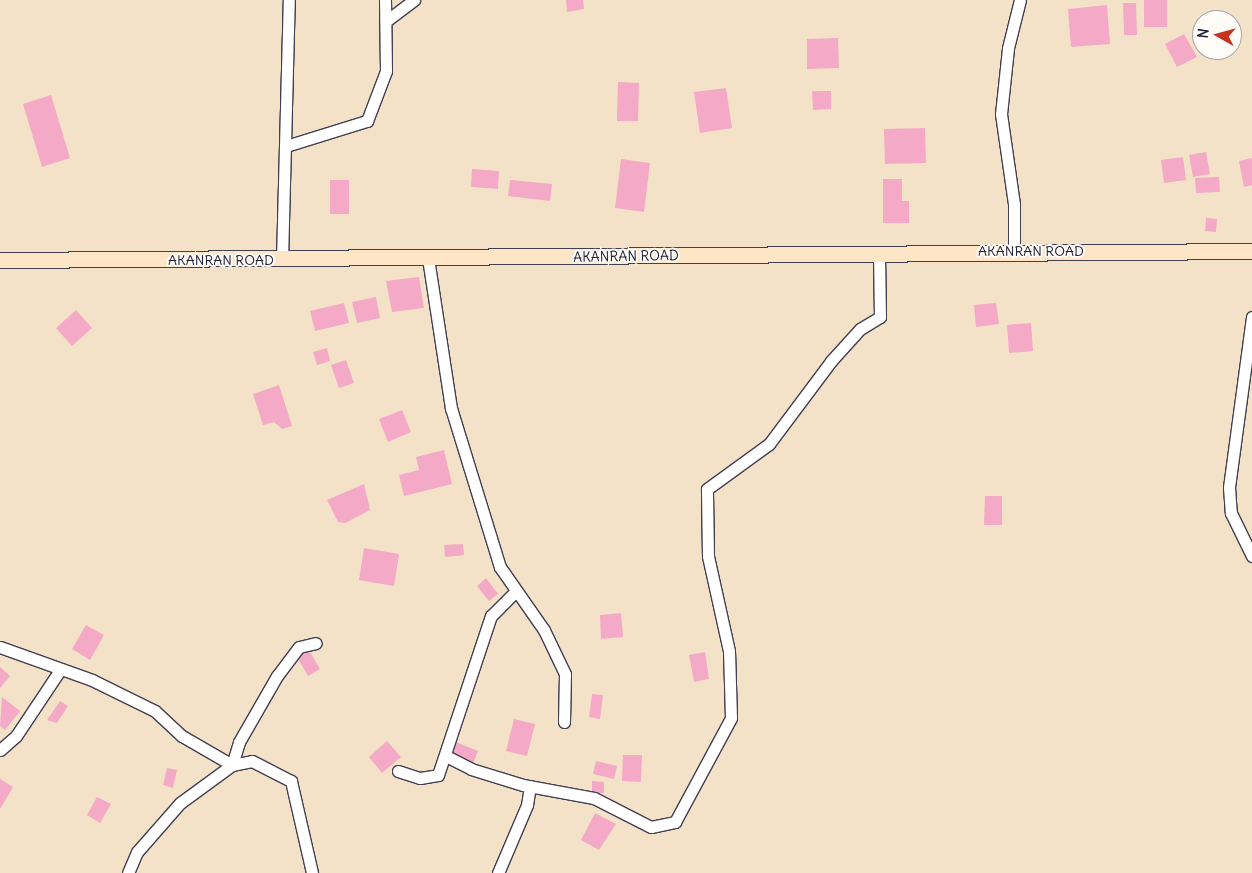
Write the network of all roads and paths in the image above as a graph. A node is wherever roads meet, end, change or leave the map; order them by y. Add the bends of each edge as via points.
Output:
1 (289, 0) edge
2 (386, 0) edge
3 (414, 0) edge
4 (1020, 0) edge
5 (386, 21) junction
6 (286, 146) junction
7 (1252, 250) edge
8 (1014, 251) junction
9 (879, 253) junction
10 (428, 258) junction
11 (0, 260) edge
12 (282, 260) junction
13 (1252, 317) edge
14 (1252, 556) edge
15 (515, 592) junction
16 (316, 643) dead end
17 (0, 647) edge
18 (60, 670) junction
19 (564, 722) dead end
20 (0, 750) edge
21 (446, 756) junction
22 (232, 765) junction
23 (398, 771) dead end
24 (530, 786) junction
25 (128, 873) edge
26 (312, 873) edge
27 (498, 873) edge

1 - 6 street
2 - 5 street
3 - 5 street
4 - 8 street via 1008,48 1001,114 1014,204
5 - 6 street via 386,71 366,121
6 - 12 street
7 - 8 main road, AKANRAN ROAD
8 - 9 main road, AKANRAN ROAD
9 - 10 main road, AKANRAN ROAD
9 - 24 street via 880,317 860,329 831,361 769,444 707,489 708,556 729,651 731,718 675,822 651,827 594,798
10 - 12 main road, AKANRAN ROAD
10 - 15 street via 451,408 500,567
11 - 12 main road, AKANRAN ROAD
13 - 14 street via 1229,487 1231,513
15 - 19 street via 544,630 565,674
15 - 21 street via 491,616 454,720
16 - 22 street via 299,647 277,676 239,742
17 - 18 street
18 - 20 street via 16,736
18 - 22 street via 155,711 182,736
21 - 23 street via 438,774 420,778
21 - 24 street via 471,769
22 - 25 street via 180,803 137,852
22 - 26 street via 252,761 291,781
24 - 27 street via 527,805

